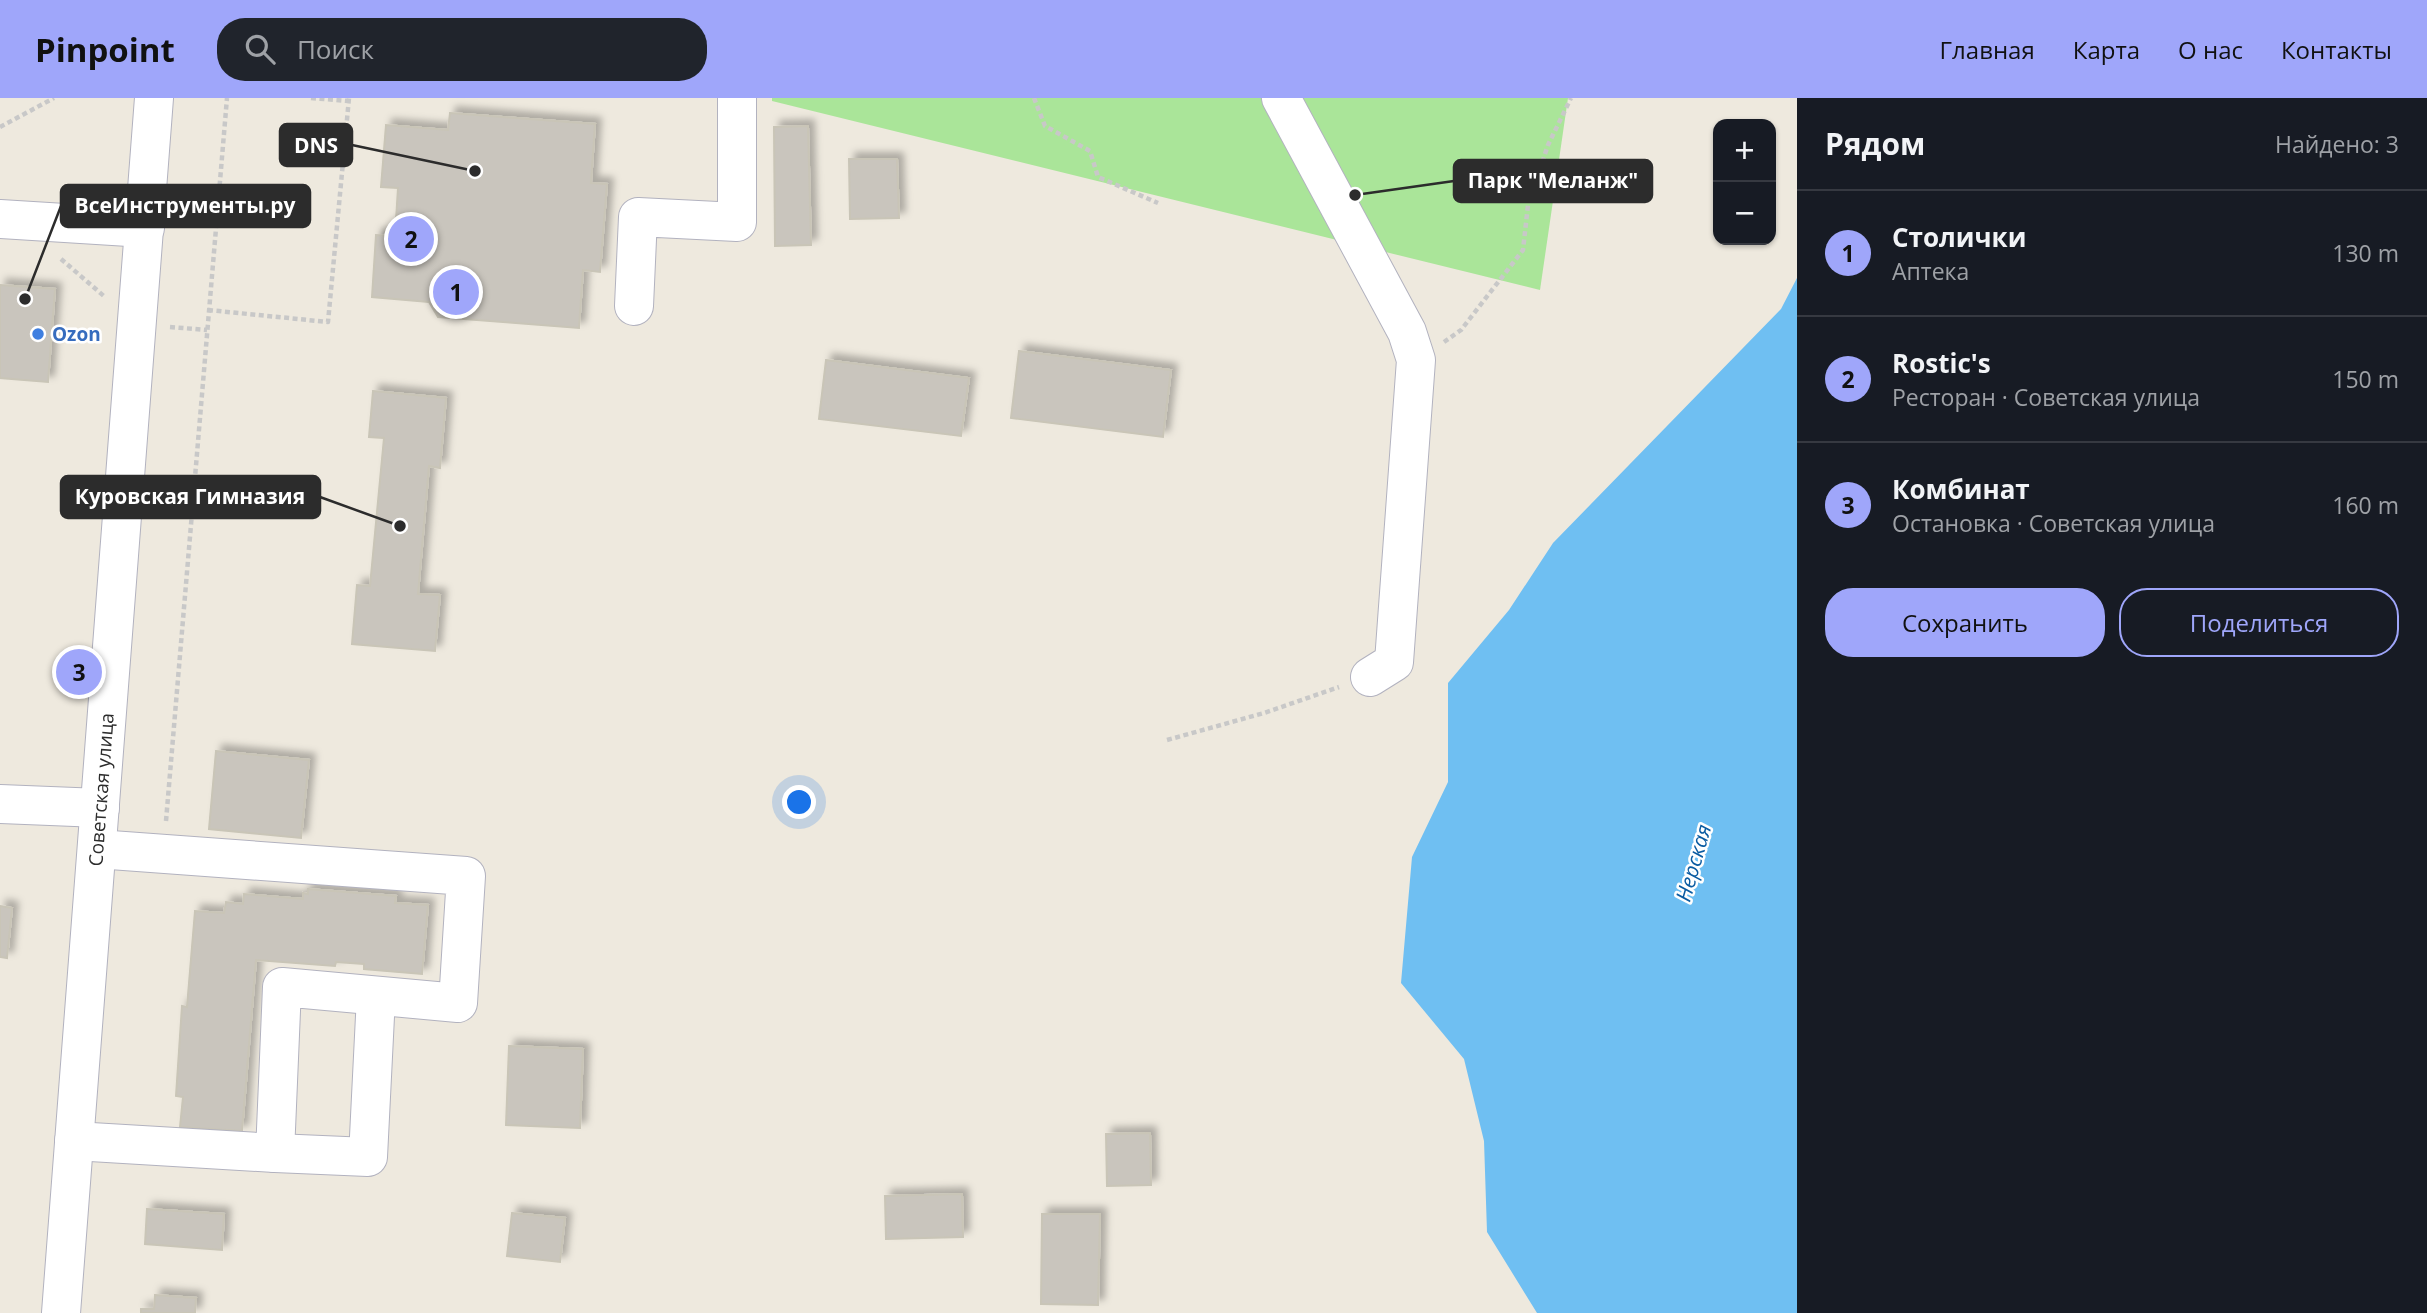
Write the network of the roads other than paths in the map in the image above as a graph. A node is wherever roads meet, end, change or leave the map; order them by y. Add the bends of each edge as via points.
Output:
1 (154, 98) edge
2 (737, 98) edge
3 (1281, 98) edge
4 (0, 219) edge
5 (145, 228) junction
6 (634, 306) dead end
7 (1370, 677) road end
8 (0, 804) edge
9 (100, 808) junction
10 (97, 849) junction
11 (376, 996) junction
12 (74, 1141) junction
13 (275, 1153) junction
14 (61, 1313) edge

1 - 5 street, Советская улица
2 - 6 street via 737,222 638,217
3 - 7 street via 1406,332 1416,360 1394,662
4 - 5 street
5 - 9 street, Советская улица
8 - 9 street
9 - 10 street, Советская улица
10 - 11 street via 466,876 458,1003
10 - 12 street, Советская улица
11 - 13 street via 368,1157
11 - 13 street via 282,987
12 - 13 street
12 - 14 street, Советская улица

